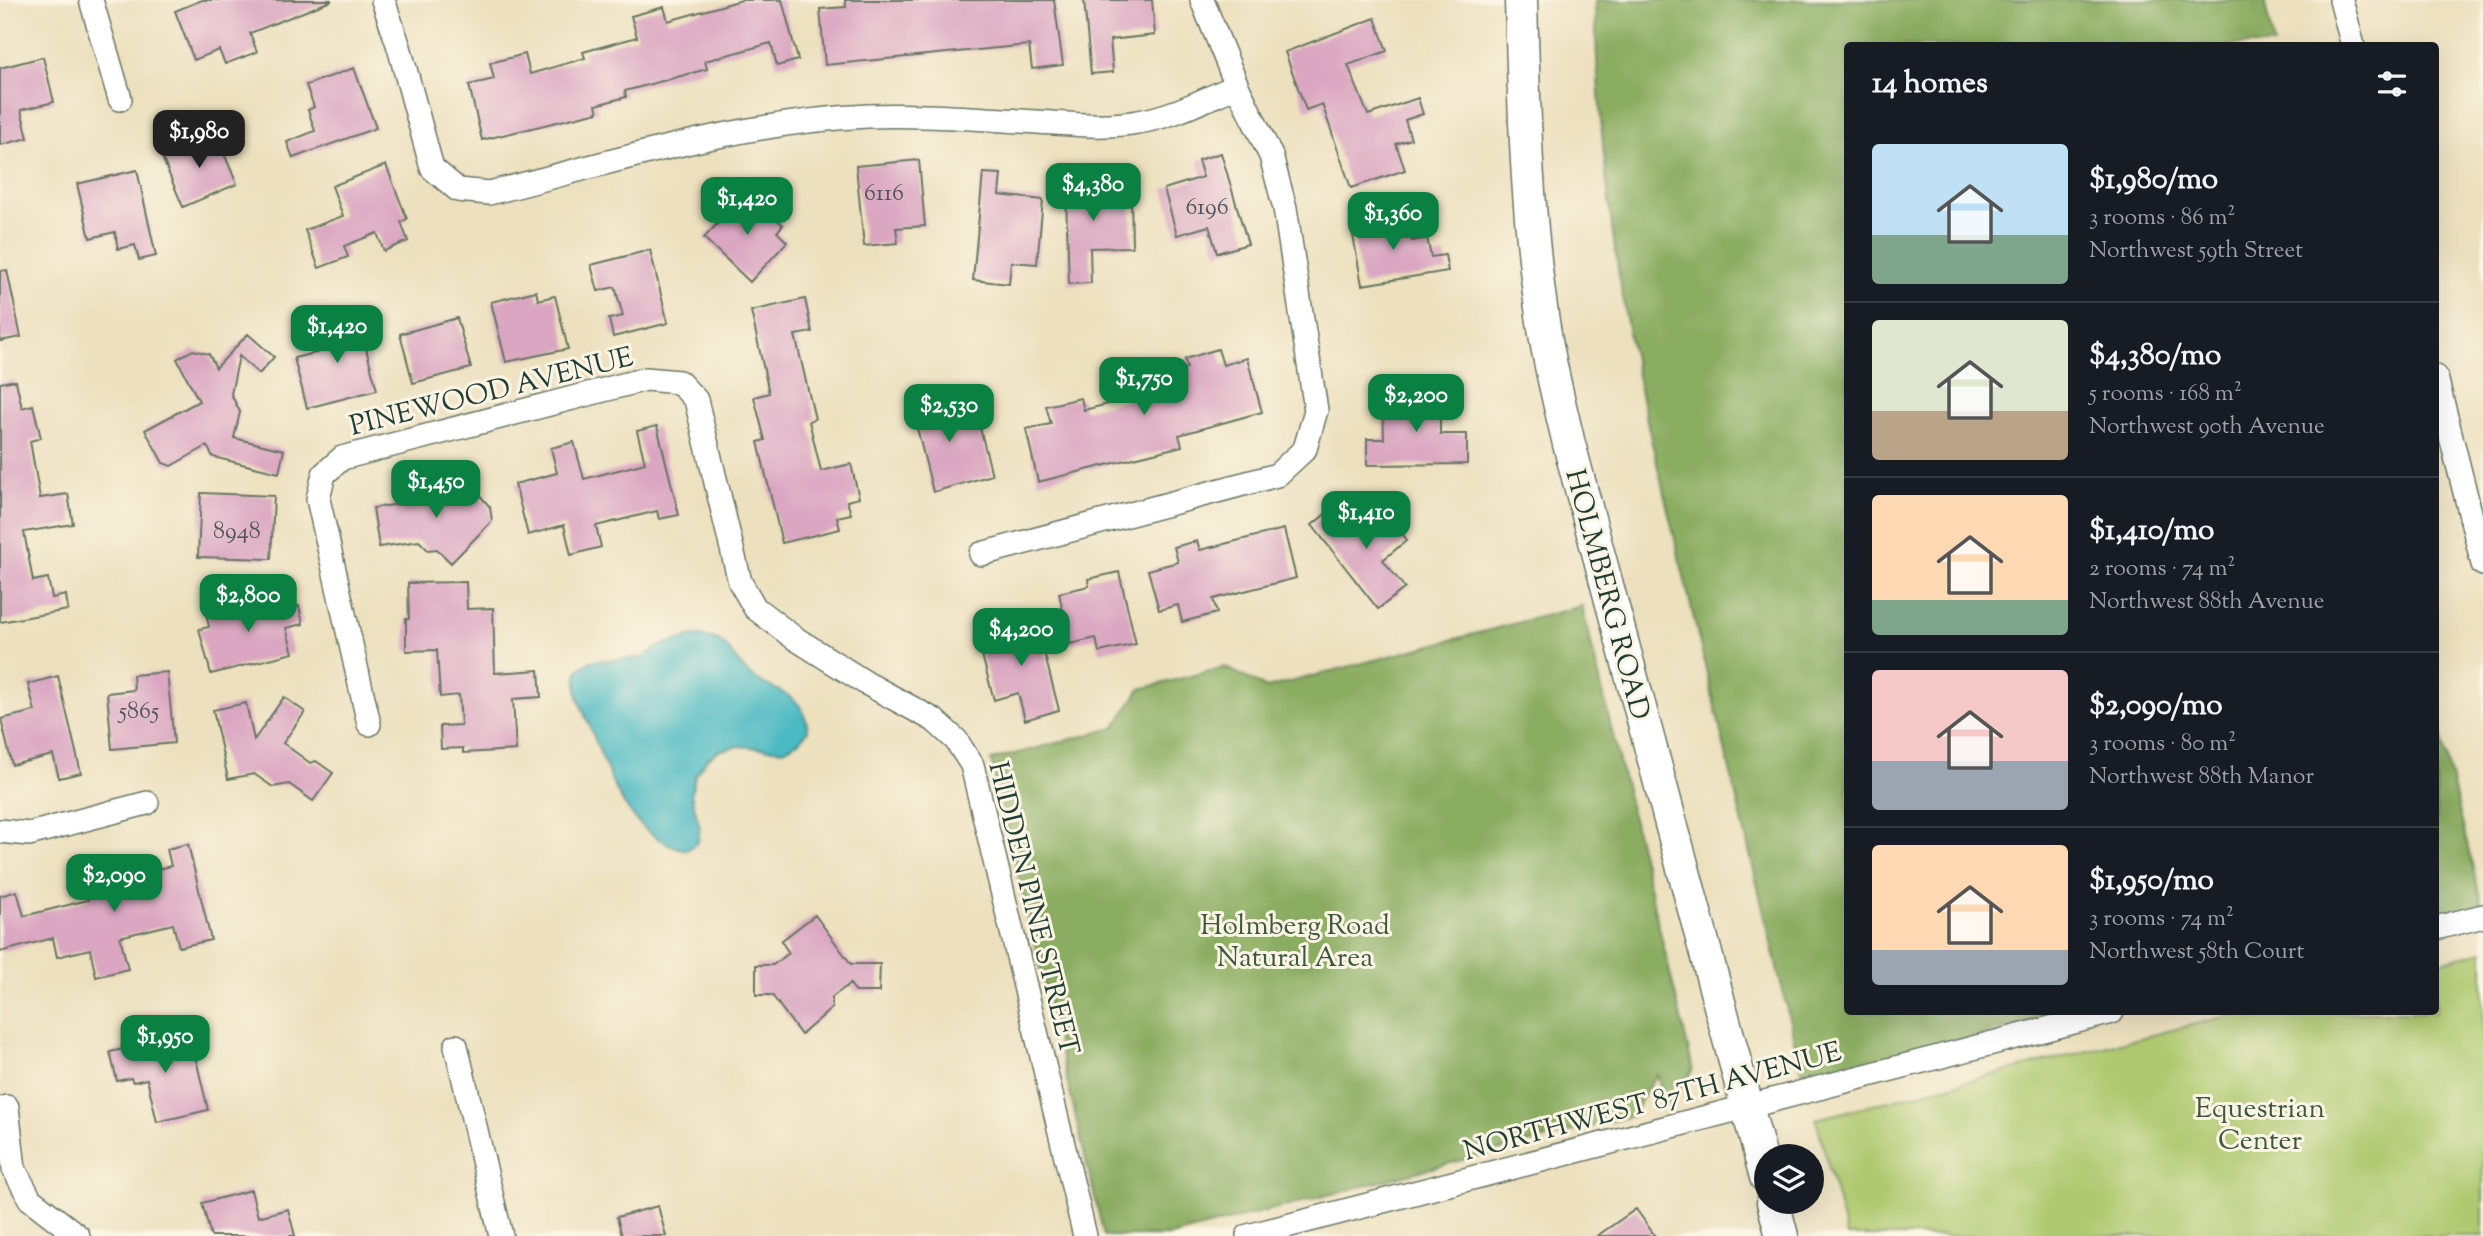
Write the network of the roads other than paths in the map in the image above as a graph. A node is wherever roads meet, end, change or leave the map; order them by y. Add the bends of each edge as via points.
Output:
1 (91, 0) edge
2 (383, 0) edge
3 (1202, 0) edge
4 (1521, 0) edge
5 (2341, 0) edge
6 (2352, 42) edge
7 (1237, 86) junction
8 (120, 99) dead end
9 (679, 382) joint
10 (2439, 389) edge
11 (981, 554) dead end
12 (2483, 564) edge
13 (369, 724) dead end
14 (147, 803) dead end
15 (0, 831) edge
16 (2483, 916) edge
17 (2439, 927) edge
18 (2100, 1015) edge
19 (456, 1046) dead end
20 (1746, 1105) junction
21 (7, 1107) dead end
22 (1757, 1144) edge
23 (1776, 1214) edge
24 (78, 1236) edge
25 (501, 1236) edge
26 (1085, 1236) edge
27 (1248, 1236) edge
28 (1782, 1236) edge

1 - 8 street
2 - 7 street via 432,168 458,190 489,193 711,136 787,122 869,116 1105,126 1174,112
3 - 7 street
4 - 20 street, HOLMBERG ROAD via 1524,114 1546,340 1569,444
5 - 6 street
7 - 11 street via 1271,156 1285,208 1316,410 1305,449 1277,475
9 - 13 street, PINEWOOD AVENUE via 646,379 342,458 324,474 318,499
9 - 26 street, HIDDEN PINE STREET via 696,400 740,582 755,608 845,670 934,720 956,740 972,765
10 - 12 street
14 - 15 street via 29,834
16 - 17 street
18 - 20 street, NORTHWEST 87TH AVENUE
19 - 25 street
20 - 22 street, HOLMBERG ROAD
20 - 27 street, NORTHWEST 87TH AVENUE
21 - 24 street via 14,1169 30,1199
23 - 28 street

